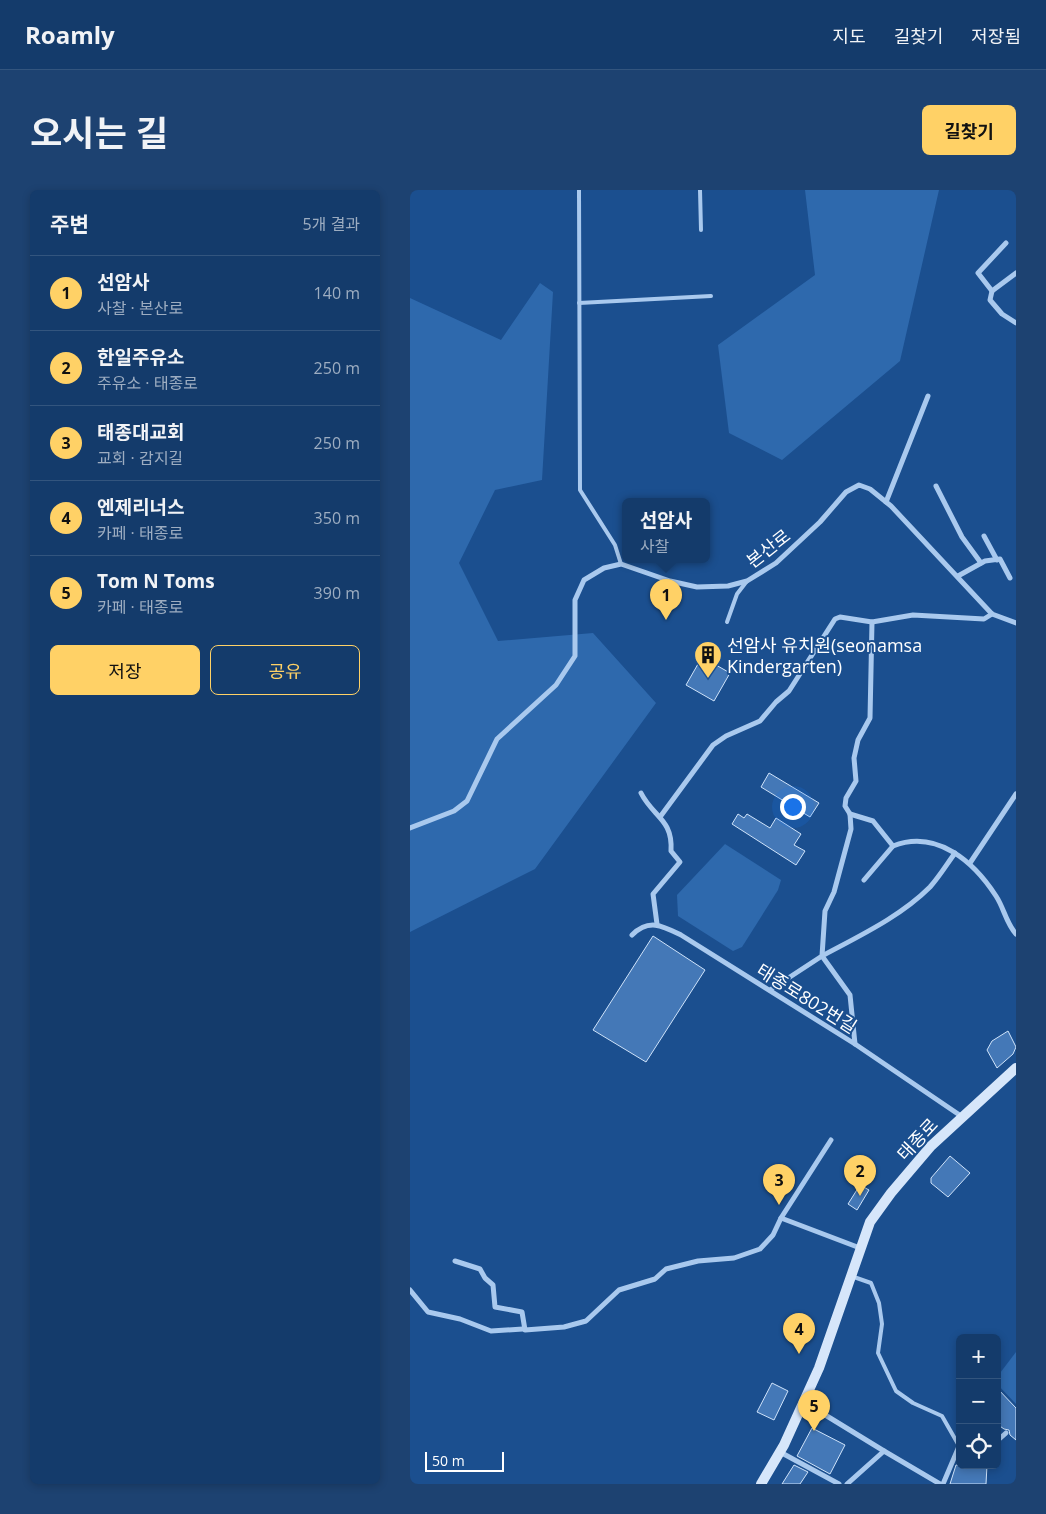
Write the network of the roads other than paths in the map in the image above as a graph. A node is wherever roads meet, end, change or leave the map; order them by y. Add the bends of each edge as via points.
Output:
1 (579, 190) edge
2 (700, 190) edge
3 (701, 230) dead end
4 (1006, 243) dead end
5 (1016, 274) edge
6 (992, 291) junction
7 (712, 296) dead end
8 (579, 303) junction
9 (1016, 323) edge
10 (928, 396) dead end
11 (936, 486) dead end
12 (886, 502) junction
13 (984, 536) dead end
14 (997, 560) junction
15 (981, 563) junction
16 (621, 564) junction
17 (958, 576) junction
18 (1010, 578) dead end
19 (747, 581) junction
20 (992, 614) junction
21 (727, 622) dead end
22 (872, 622) junction
23 (1016, 623) edge
24 (641, 793) dead end
25 (1016, 794) edge
26 (850, 814) junction
27 (660, 817) junction
28 (410, 828) edge
29 (893, 846) junction
30 (955, 852) junction
31 (970, 863) junction
32 (864, 880) dead end
33 (657, 924) junction
34 (1016, 934) edge
35 (632, 935) dead end
36 (822, 956) junction
37 (770, 990) junction
38 (855, 1044) junction
39 (1016, 1068) edge
40 (962, 1116) junction
41 (831, 1140) dead end
42 (782, 1218) junction
43 (861, 1248) junction
44 (455, 1261) dead end
45 (851, 1276) junction
46 (410, 1290) edge
47 (523, 1329) junction
48 (804, 1402) junction
49 (1006, 1433) dead end
50 (1001, 1437) edge
51 (956, 1439) edge
52 (884, 1451) junction
53 (956, 1451) edge
54 (780, 1452) junction
55 (761, 1484) edge
56 (839, 1484) edge
57 (847, 1484) edge
58 (942, 1484) edge

1 - 8 lane
2 - 3 lane
4 - 6 street via 978,273
5 - 6 street
6 - 9 street via 990,300 1002,314
7 - 8 lane
8 - 16 lane via 580,490 616,545
10 - 12 street
11 - 15 street via 962,537
12 - 17 street, 본산로
12 - 19 street, 본산로 via 870,488 859,485 846,492 776,564
13 - 14 street
14 - 15 street
14 - 18 street via 1000,559
15 - 17 street
16 - 19 street, 본산로 via 697,587 728,586
16 - 28 street via 604,568 584,580 575,600 575,656 556,685 498,739 467,801 454,811
17 - 20 street, 본산로
19 - 21 lane via 737,594
20 - 22 street via 984,619 913,615
20 - 23 street, 본산로
22 - 26 street via 870,718 858,740 854,758 856,781 845,806
22 - 27 street via 835,619 789,691 760,722 713,745
24 - 27 street via 647,805
25 - 31 street
26 - 29 street via 873,821
26 - 36 street via 850,829 834,892 825,910
27 - 33 street via 668,825 671,850 680,862 653,894
29 - 30 street via 926,842
29 - 32 street
30 - 31 street
30 - 36 street via 931,886 891,918
31 - 34 street via 997,897 1007,922
33 - 35 street via 638,929
33 - 37 street, 태종로802번길 via 681,935
36 - 37 street
36 - 38 street via 850,995
37 - 38 street, 태종로802번길
38 - 40 street, 태종로802번길
39 - 40 main road, 태종로
40 - 43 main road, 태종로 via 891,1193 870,1222
41 - 42 street
42 - 43 street
42 - 47 street via 774,1235 760,1249 734,1258 698,1261 666,1269 655,1279 619,1290 586,1321 564,1327
43 - 45 main road, 태종로
44 - 47 street via 480,1269 493,1285 495,1307 522,1312
45 - 48 main road, 태종로
45 - 51 lane via 871,1283 879,1303 882,1324 878,1353 896,1391 942,1416
46 - 47 street via 430,1313 460,1319 491,1331
48 - 52 street
48 - 54 main road, 태종로
49 - 50 street
52 - 57 street
52 - 58 street
53 - 58 street
54 - 55 main road, 태종로
54 - 56 street

